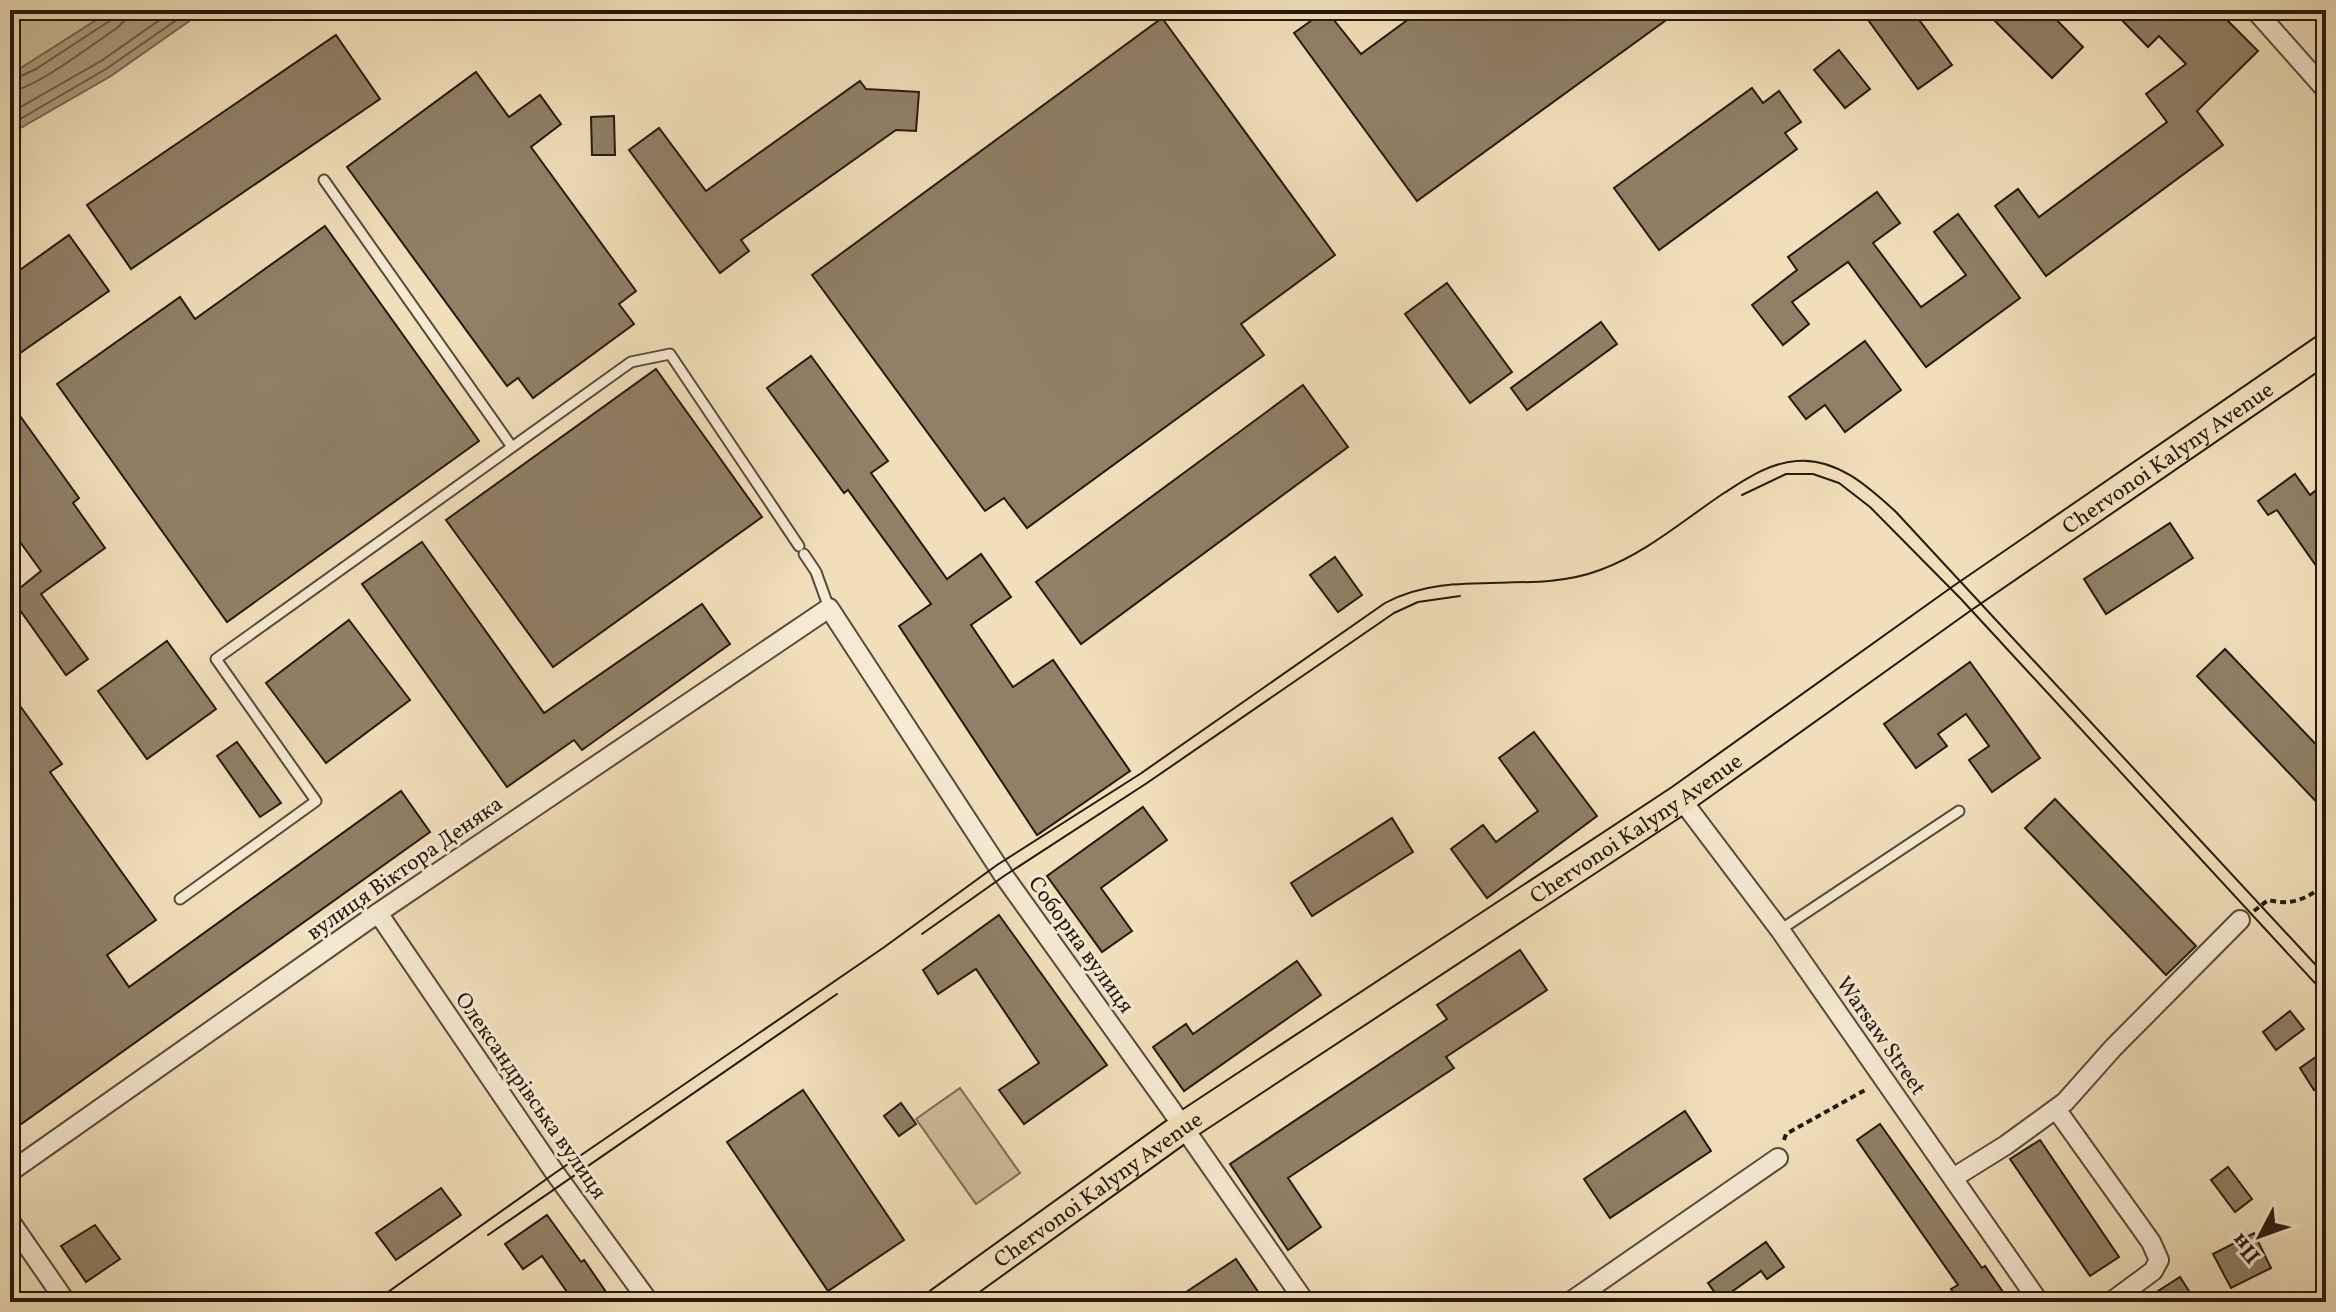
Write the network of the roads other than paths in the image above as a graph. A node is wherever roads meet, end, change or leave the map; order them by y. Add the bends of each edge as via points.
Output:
1 (2255, 10) edge
2 (2326, 90) edge
3 (324, 180) dead end
4 (2326, 348) edge
5 (512, 447) junction
6 (829, 608) junction
7 (1681, 799) junction
8 (1959, 811) dead end
9 (180, 899) dead end
10 (378, 913) junction
11 (2240, 920) road end
12 (1780, 930) junction
13 (2056, 1109) junction
14 (1183, 1127) junction
15 (1778, 1158) road end
16 (10, 1172) edge
17 (1953, 1178) junction
18 (10, 1221) edge
19 (66, 1302) edge
20 (649, 1302) edge
21 (940, 1302) edge
22 (1305, 1302) edge
23 (1570, 1302) edge
24 (2039, 1302) edge
25 (2111, 1302) edge

1 - 2 street
3 - 5 lane
4 - 7 main road, Chervonoi Kalyny Avenue
5 - 6 lane via 631,362 670,354 816,572
5 - 9 lane via 216,659 316,801
6 - 10 street, вулиця Віктора Деняка
6 - 14 street, Соборна вулиця via 1004,876
7 - 12 street, Warsaw Street
7 - 14 main road, Chervonoi Kalyny Avenue
8 - 12 lane
10 - 16 street, вулиця Віктора Деняка
10 - 20 street, Олександрівська вулиця
11 - 13 street
12 - 17 street, Warsaw Street
13 - 17 street
13 - 25 street via 2159,1260 2153,1271
14 - 21 main road, Chervonoi Kalyny Avenue
14 - 22 street, Соборна вулиця
15 - 23 street
17 - 24 street, Warsaw Street
18 - 19 street

